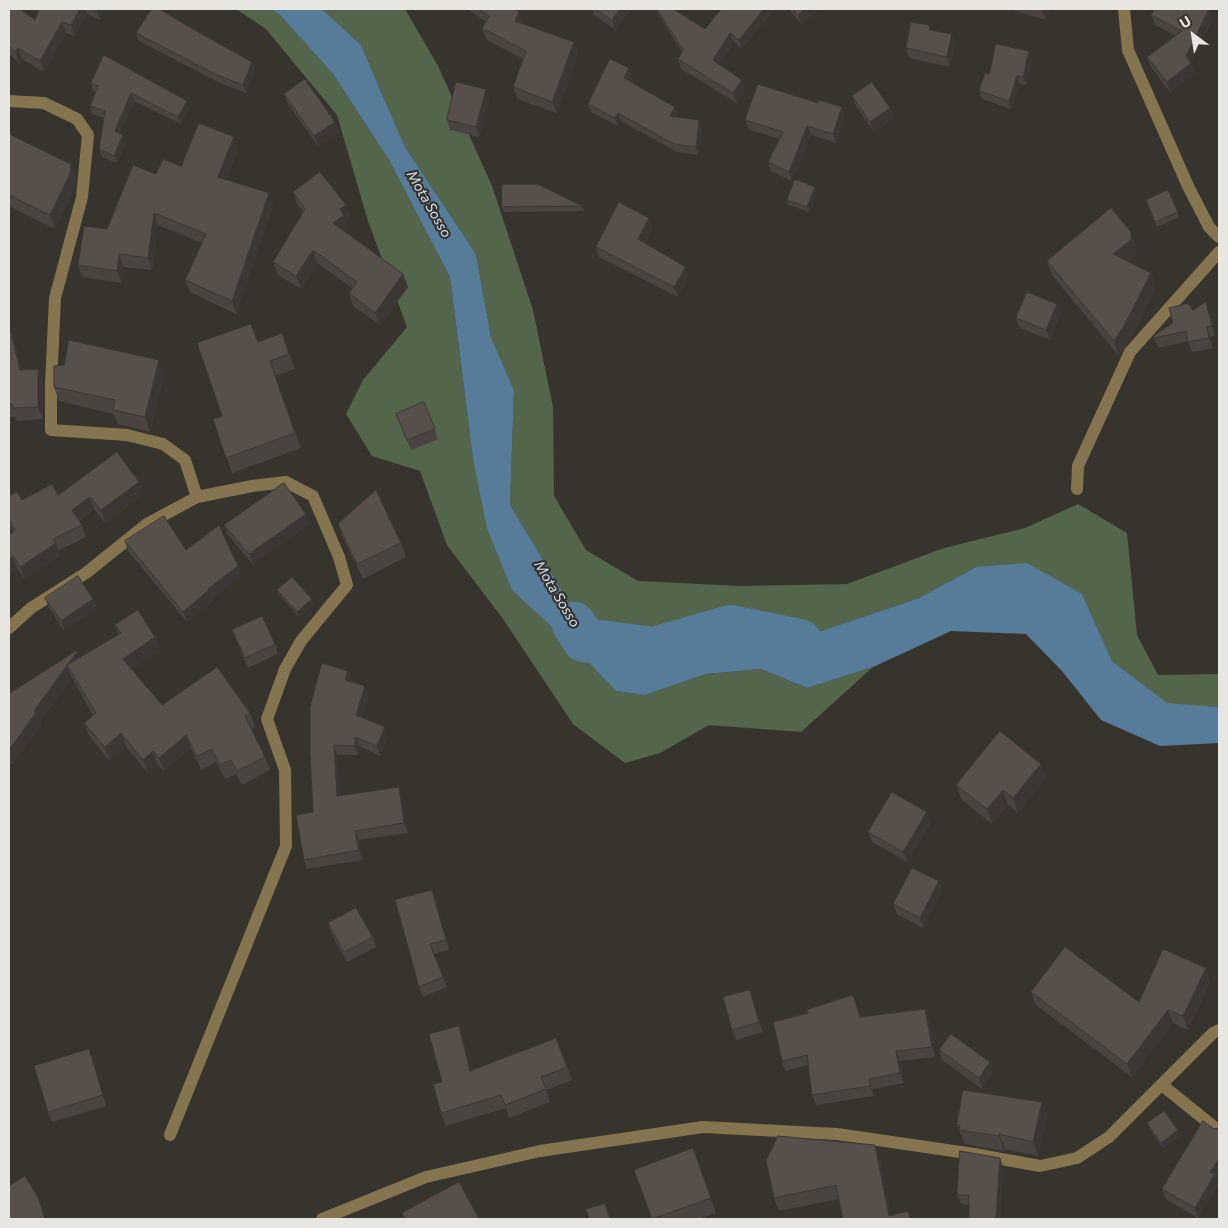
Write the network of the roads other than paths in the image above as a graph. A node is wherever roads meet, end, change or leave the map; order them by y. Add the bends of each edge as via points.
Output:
1 (1124, 9) edge
2 (9, 101) edge
3 (1219, 237) edge
4 (1219, 252) edge
5 (1076, 489) dead end
6 (197, 497) junction
7 (9, 628) edge
8 (1219, 1030) edge
9 (1162, 1085) junction
10 (1219, 1131) edge
11 (170, 1135) dead end
12 (322, 1219) edge

1 - 3 street via 1128,50 1188,186 1209,227
2 - 6 street via 44,103 78,119 88,135 82,197 55,298 52,430 127,435 163,444 184,460
4 - 5 street via 1130,352 1078,466
6 - 7 street via 147,524 86,573 31,608
6 - 11 street via 286,482 313,496 347,585 301,641 285,669 267,718 285,770 286,846
8 - 9 street
9 - 10 street
9 - 12 street via 1109,1137 1077,1158 1040,1166 837,1134 703,1127 540,1151 426,1177

